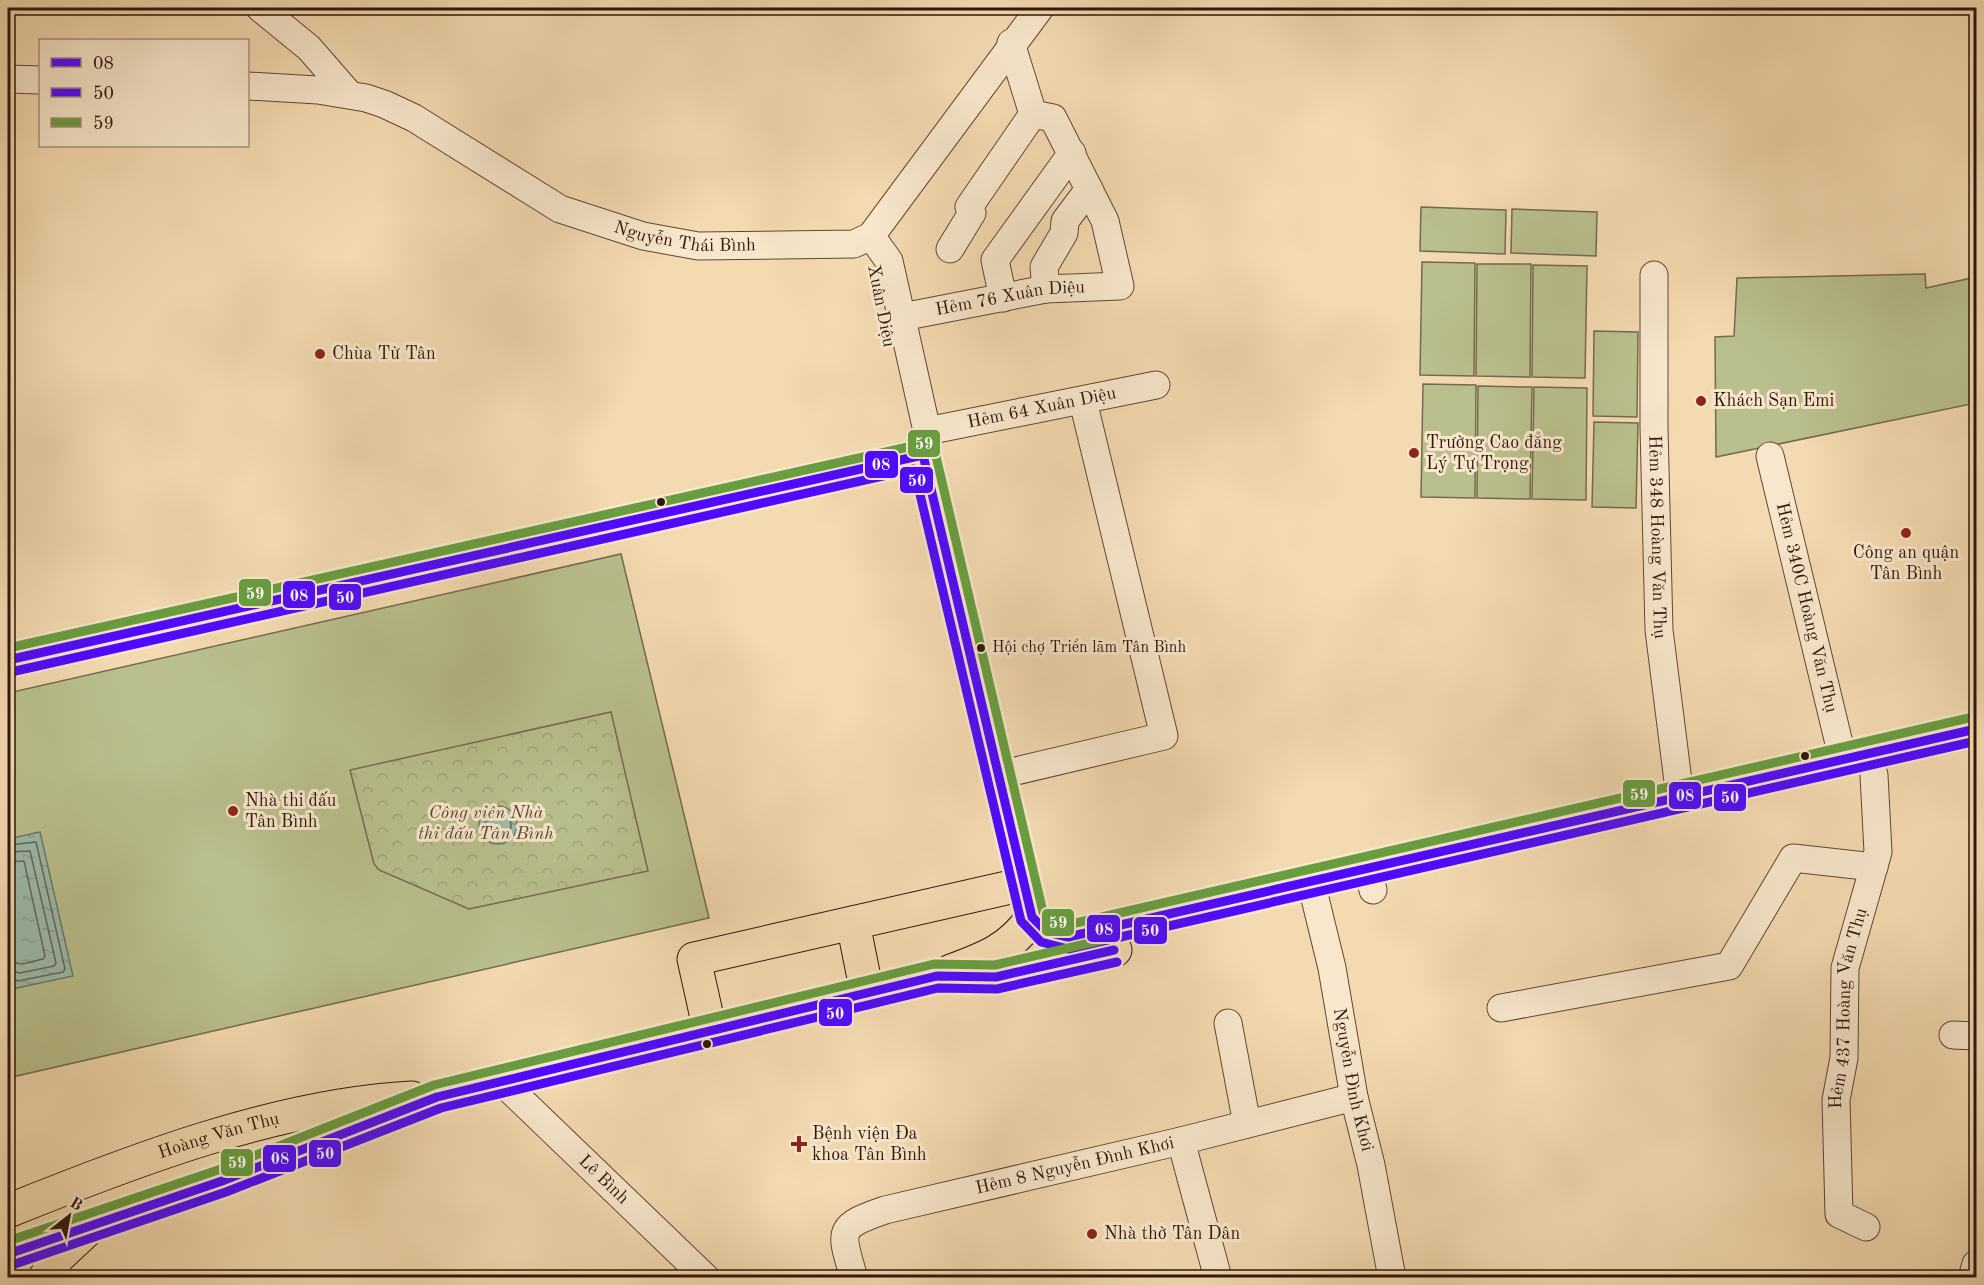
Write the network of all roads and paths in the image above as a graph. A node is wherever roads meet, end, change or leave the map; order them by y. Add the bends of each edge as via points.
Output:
1 (260, 8) edge
2 (1040, 8) edge
3 (1011, 43) junction
4 (8, 79) edge
5 (39, 80) edge
6 (249, 87) edge
7 (349, 94) junction
8 (1033, 114) junction
9 (1071, 153) junction
10 (1089, 189) junction
11 (871, 236) junction
12 (950, 249) dead end
13 (1654, 275) dead end
14 (1046, 289) junction
15 (1003, 298) junction
16 (902, 317) junction
17 (1156, 385) dead end
18 (1083, 401) junction
19 (925, 443) junction
20 (1770, 456) dead end
21 (8, 660) edge
22 (1977, 729) edge
23 (1977, 752) edge
24 (1843, 760) junction
25 (999, 775) junction
26 (1874, 775) junction
27 (1680, 797) junction
28 (1874, 867) junction
29 (1370, 880) junction
30 (1024, 884) junction
31 (1313, 893) junction
32 (1032, 917) junction
33 (853, 923) junction
34 (938, 976) junction
35 (867, 993) junction
36 (1501, 1008) dead end
37 (1228, 1023) dead end
38 (710, 1031) junction
39 (502, 1082) junction
40 (437, 1097) junction
41 (1354, 1097) junction
42 (1247, 1125) junction
43 (1181, 1141) junction
44 (107, 1171) junction
45 (8, 1186) edge
46 (8, 1211) edge
47 (100, 1222) junction
48 (1866, 1227) dead end
49 (8, 1254) edge
50 (1977, 1264) edge
51 (45, 1278) edge
52 (706, 1278) edge
53 (854, 1278) edge
54 (1218, 1278) edge
55 (1392, 1278) edge
56 (1972, 1278) edge

1 - 7 street via 309,48
2 - 3 street
3 - 8 street
3 - 11 street
4 - 5 street
6 - 7 street, Nguyễn Thái Bình
7 - 11 street, Nguyễn Thái Bình via 414,118 560,210 643,236 673,244 725,247 854,244
8 - 9 street via 1053,118
8 - 12 street via 969,207 972,213
9 - 10 street
9 - 15 street via 995,260
10 - 14 street via 1065,221 1064,233 1044,267
10 - 14 street, Hẻm 76 Xuân Diệu via 1105,222 1120,286
11 - 16 street, Xuân Diệu via 889,261
11 - 19 street, Xuân Diệu via 871,264 908,427
13 - 27 street, Hẻm 348 Hoàng Văn Thụ via 1659,630
14 - 15 street, Hẻm 76 Xuân Diệu
15 - 16 street, Hẻm 76 Xuân Diệu
16 - 19 street, Xuân Diệu
17 - 18 street, Hẻm 64 Xuân Diệu
18 - 19 street, Hẻm 64 Xuân Diệu
18 - 25 street via 1164,736
19 - 21 main road
19 - 25 main road, Xuân Diệu
20 - 24 street, Hẻm 340C Hoàng Văn Thụ
22 - 24 main road, Hoàng Văn Thụ
23 - 26 main road, Hoàng Văn Thụ
24 - 27 main road, Hoàng Văn Thụ
25 - 30 main road, Xuân Diệu
26 - 28 street, Hẻm 437 Hoàng Văn Thụ via 1878,852
26 - 29 main road, Hoàng Văn Thụ
27 - 29 main road, Hoàng Văn Thụ
28 - 36 street via 1792,858 1729,966
28 - 48 street, Hẻm 437 Hoàng Văn Thụ via 1845,968 1844,1058 1836,1100 1839,1214
29 - 31 main road, Hoàng Văn Thụ
30 - 32 main road, Xuân Diệu
30 - 33 main road
31 - 32 main road, Hoàng Văn Thụ via 1068,937 1051,935
31 - 34 main road, Hoàng Văn Thụ via 996,977
31 - 41 street, Nguyễn Đình Khơi via 1332,968
32 - 34 main road via 1018,936 998,951
33 - 35 main road
33 - 38 main road via 694,959
34 - 35 main road, Hoàng Văn Thụ
35 - 38 main road, Hoàng Văn Thụ
37 - 42 street
38 - 39 main road, Hoàng Văn Thụ
39 - 40 main road, Hoàng Văn Thụ
39 - 52 street, Lê Bình
40 - 44 main road, Hoàng Văn Thụ via 369,1101 291,1115
40 - 47 main road, Hoàng Văn Thụ via 222,1181
41 - 42 street, Hẻm 8 Nguyễn Đình Khơi
41 - 55 street, Nguyễn Đình Khơi
42 - 43 street, Hẻm 8 Nguyễn Đình Khơi
43 - 53 street, Hẻm 8 Nguyễn Đình Khơi via 864,1217 850,1224 844,1233
43 - 54 street
44 - 45 main road
44 - 46 main road, Hoàng Văn Thụ
47 - 49 main road, Hoàng Văn Thụ
47 - 51 main road via 72,1243
50 - 56 street

